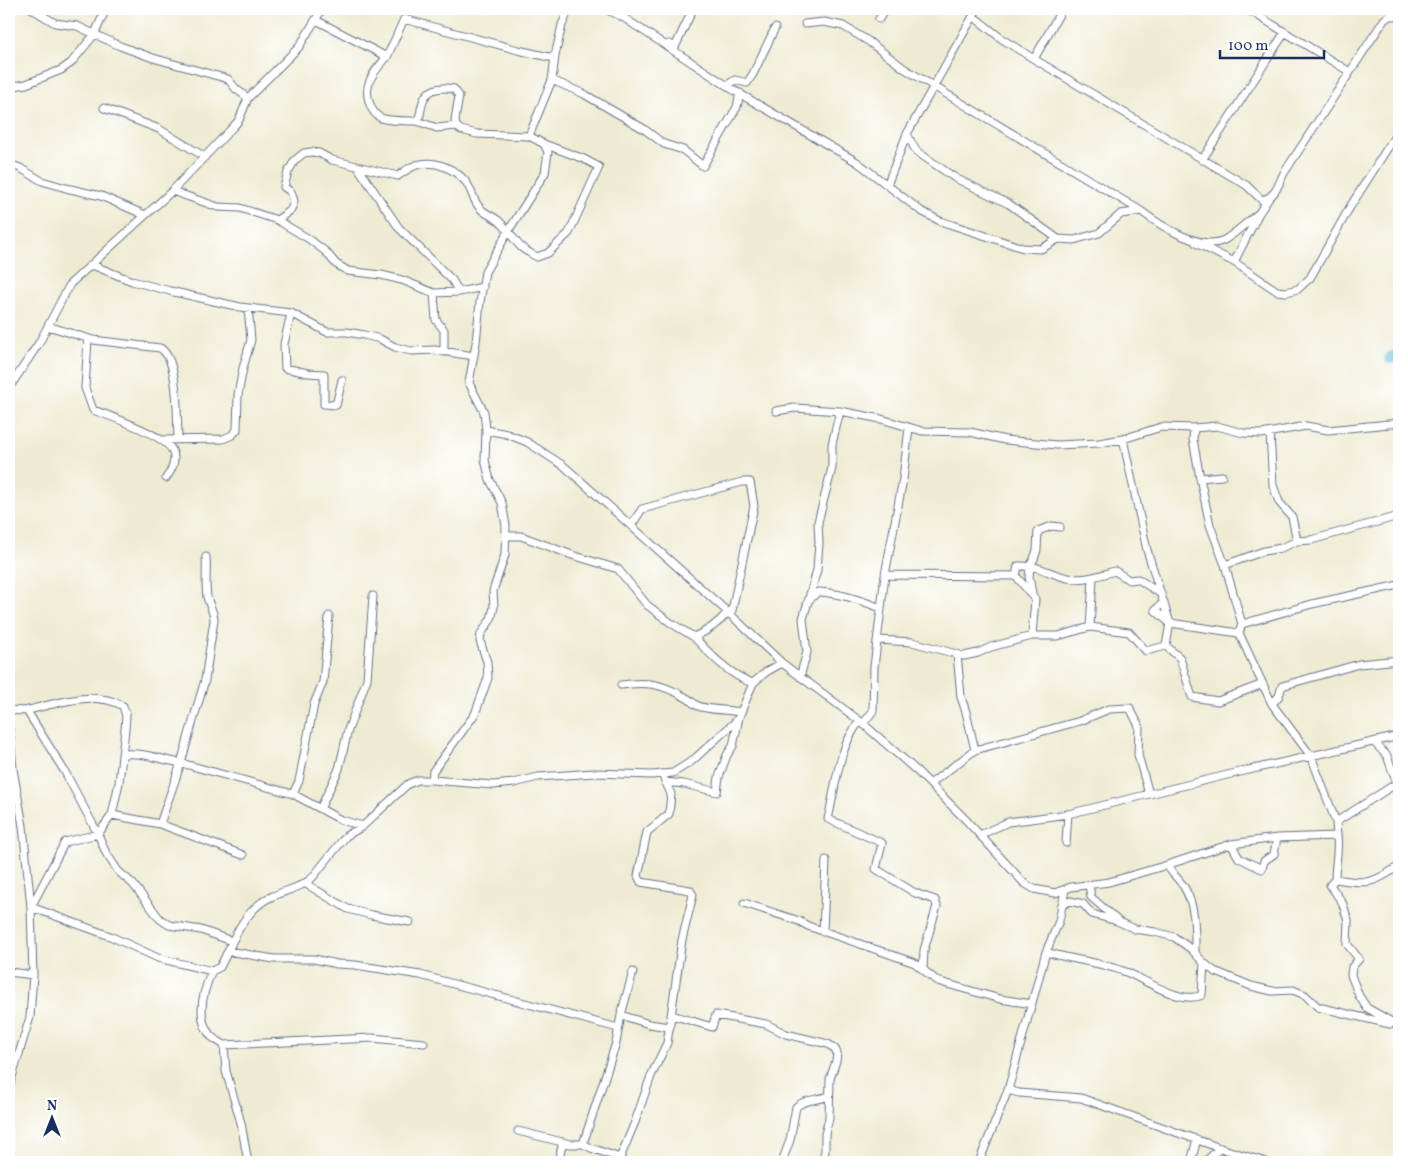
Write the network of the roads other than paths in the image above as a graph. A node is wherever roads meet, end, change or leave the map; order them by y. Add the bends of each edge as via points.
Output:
1 (32, 9) edge
2 (106, 9) edge
3 (322, 9) edge
4 (569, 9) edge
5 (605, 9) edge
6 (693, 9) edge
7 (885, 9) edge
8 (977, 9) edge
9 (1062, 9) edge
10 (1247, 9) edge
11 (1390, 9) edge
12 (1399, 15) edge
13 (621, 16) junction
14 (973, 16) junction
15 (878, 19) dead end
16 (316, 20) junction
17 (806, 24) dead end
18 (775, 28) dead end
19 (1286, 32) junction
20 (94, 35) junction
21 (555, 56) junction
22 (387, 57) junction
23 (1034, 59) junction
24 (1350, 72) junction
25 (552, 80) junction
26 (727, 85) junction
27 (932, 86) junction
28 (9, 87) edge
29 (740, 93) junction
30 (248, 98) junction
31 (104, 108) dead end
32 (417, 121) junction
33 (456, 126) junction
34 (1399, 130) edge
35 (907, 134) junction
36 (529, 136) junction
37 (544, 144) junction
38 (205, 157) junction
39 (1202, 160) junction
40 (9, 164) edge
41 (357, 166) junction
42 (887, 185) junction
43 (172, 191) junction
44 (1269, 198) junction
45 (1141, 211) junction
46 (1259, 213) junction
47 (145, 215) junction
48 (277, 220) junction
49 (509, 230) junction
50 (1058, 239) junction
51 (1191, 240) junction
52 (1234, 262) junction
53 (92, 265) junction
54 (483, 287) junction
55 (459, 292) junction
56 (434, 293) junction
57 (248, 308) junction
58 (291, 312) junction
59 (48, 326) junction
60 (88, 339) junction
61 (444, 352) junction
62 (474, 356) junction
63 (342, 380) dead end
64 (9, 388) edge
65 (776, 411) dead end
66 (840, 411) junction
67 (1399, 423) edge
68 (908, 428) junction
69 (1194, 428) junction
70 (486, 430) junction
71 (1270, 434) junction
72 (178, 439) junction
73 (1123, 439) junction
74 (162, 440) junction
75 (1222, 476) dead end
76 (166, 478) dead end
77 (1200, 478) junction
78 (1399, 516) edge
79 (630, 526) junction
80 (1060, 527) dead end
81 (506, 536) junction
82 (1297, 541) junction
83 (206, 557) dead end
84 (1225, 564) junction
85 (1030, 566) junction
86 (885, 575) junction
87 (1016, 576) junction
88 (1093, 578) junction
89 (1399, 585) edge
90 (1161, 594) junction
91 (373, 596) dead end
92 (1032, 596) junction
93 (808, 602) junction
94 (881, 608) junction
95 (729, 613) junction
96 (329, 616) dead end
97 (1170, 623) junction
98 (1242, 624) junction
99 (1090, 627) junction
100 (1239, 633) junction
101 (1032, 636) junction
102 (694, 637) junction
103 (878, 640) junction
104 (1166, 646) junction
105 (958, 654) junction
106 (1399, 660) edge
107 (782, 663) junction
108 (800, 677) junction
109 (753, 683) junction
110 (1263, 684) junction
111 (621, 685) dead end
112 (1272, 704) junction
113 (9, 710) edge
114 (26, 711) junction
115 (740, 714) junction
116 (862, 723) junction
117 (9, 728) edge
118 (1399, 736) edge
119 (1374, 742) junction
120 (975, 750) junction
121 (124, 754) junction
122 (1311, 756) junction
123 (181, 763) junction
124 (11, 769) edge
125 (662, 774) junction
126 (432, 780) junction
127 (665, 782) junction
128 (682, 784) junction
129 (930, 784) junction
130 (1398, 785) edge
131 (293, 794) junction
132 (671, 794) junction
133 (1149, 794) junction
134 (320, 810) junction
135 (1068, 814) junction
136 (112, 815) junction
137 (1336, 822) junction
138 (160, 824) junction
139 (363, 826) junction
140 (98, 834) junction
141 (980, 835) junction
142 (1337, 836) junction
143 (1277, 838) junction
144 (1066, 843) dead end
145 (1231, 844) junction
146 (243, 855) dead end
147 (826, 860) dead end
148 (1168, 865) junction
149 (1399, 868) edge
150 (1335, 879) junction
151 (306, 884) junction
152 (1089, 885) junction
153 (1064, 890) junction
154 (744, 903) dead end
155 (1062, 906) junction
156 (31, 907) junction
157 (1117, 921) junction
158 (410, 922) dead end
159 (824, 932) junction
160 (232, 942) junction
161 (228, 952) junction
162 (1046, 952) junction
163 (1194, 952) junction
164 (1204, 963) junction
165 (923, 969) junction
166 (212, 971) junction
167 (9, 972) edge
168 (633, 972) dead end
169 (33, 976) junction
170 (1032, 1004) junction
171 (621, 1015) junction
172 (672, 1015) junction
173 (1399, 1026) edge
174 (670, 1027) junction
175 (618, 1028) junction
176 (424, 1043) dead end
177 (224, 1046) junction
178 (9, 1087) edge
179 (1008, 1090) junction
180 (830, 1096) junction
181 (518, 1131) dead end
182 (1197, 1139) junction
183 (563, 1142) junction
184 (583, 1144) junction
185 (1220, 1148) junction
186 (620, 1160) edge
187 (248, 1162) edge
188 (558, 1162) edge
189 (782, 1162) edge
190 (822, 1162) edge
191 (979, 1162) edge
192 (1191, 1162) edge
193 (1205, 1162) edge
194 (1266, 1162) edge

1 - 20 street via 54,23 78,26
2 - 20 street
3 - 16 street
4 - 21 street
5 - 13 street
6 - 13 street via 674,47
7 - 15 street
8 - 14 street
9 - 23 street
10 - 19 street
11 - 12 street
12 - 24 street via 1384,20
13 - 26 street
14 - 23 street
14 - 27 street
16 - 22 street
16 - 30 street via 299,47
17 - 27 street via 824,22 843,26
18 - 26 street via 747,83 735,80
19 - 24 street
19 - 39 street
20 - 28 street via 71,63 60,70 26,84
20 - 30 street via 153,58 228,79
21 - 22 street via 518,50 404,19
21 - 25 street
22 - 32 street via 368,85 370,104 382,118
23 - 39 street
24 - 44 street
25 - 29 street via 644,128 664,144 683,150 703,166 737,107
25 - 36 street
26 - 29 street
27 - 35 street
27 - 45 street
29 - 42 street via 857,162
30 - 38 street via 239,120
31 - 38 street via 159,129
32 - 33 street via 436,128
32 - 33 street via 425,96 431,90 447,87 454,89 459,96 454,120
33 - 36 street via 477,134
34 - 52 street via 1310,278 1298,289 1277,291
35 - 42 street
35 - 50 street via 916,151 955,178 1009,204
36 - 37 street
37 - 49 street via 548,152 545,174
37 - 49 street via 599,167 569,233 548,254 537,257 522,248
38 - 43 street
39 - 44 street via 1246,185 1262,200
40 - 47 street via 42,181 102,196
41 - 48 street via 332,160 319,152 304,153 288,172 284,187 291,192 294,201 291,210
41 - 49 street via 398,176 421,164 443,166 465,181 483,212
41 - 55 street via 399,228 452,280
42 - 50 street via 932,218 1022,248 1041,249
43 - 47 street
43 - 48 street via 218,207 240,208
44 - 46 street
45 - 50 street via 1121,214 1099,233 1074,240
45 - 51 street
46 - 51 street via 1222,242
46 - 52 street
47 - 53 street
48 - 56 street via 309,239 348,271 402,280
49 - 54 street via 486,272
51 - 52 street
53 - 57 street via 132,281
53 - 59 street via 70,284
54 - 55 street
54 - 62 street
55 - 56 street
56 - 61 street via 436,320 444,330
57 - 58 street
57 - 72 street via 251,340 238,395 237,430 222,439
58 - 61 street via 327,332 364,335 411,351
58 - 63 street via 284,344 285,368 324,374 324,404 336,406
59 - 60 street
59 - 64 street
60 - 72 street via 165,351 176,386
60 - 74 street via 85,388 93,410
61 - 62 street
62 - 70 street via 469,383 484,412
65 - 66 street via 804,408
66 - 68 street
66 - 93 street via 832,444 832,468 818,522 817,570
67 - 71 street via 1328,430 1306,426
68 - 73 street via 970,432 1005,440 1057,445
68 - 86 street via 903,479
69 - 71 street via 1216,426 1243,433
69 - 73 street via 1161,427
69 - 77 street via 1192,439
70 - 79 street via 526,442 564,466
70 - 81 street via 486,460 490,480 502,503
71 - 82 street via 1273,485 1279,502 1292,517
72 - 74 street
73 - 90 street via 1147,550
74 - 76 street via 172,450 174,461 173,469
75 - 77 street
77 - 84 street via 1210,526
78 - 82 street
79 - 95 street
79 - 95 street via 642,508 750,482 754,506
80 - 85 street via 1038,531 1037,550
81 - 102 street via 521,536 618,569 647,605
81 - 126 street via 505,555 493,591 491,619 480,640 488,678 475,714 433,771
82 - 84 street
83 - 123 street via 206,591 214,620 205,680
84 - 98 street
85 - 87 street via 1018,566
85 - 88 street via 1069,578
85 - 92 street
86 - 87 street
86 - 94 street
87 - 92 street
88 - 90 street via 1115,571 1129,580 1138,579
88 - 99 street
89 - 98 street via 1312,604
90 - 97 street
91 - 134 street via 367,679 348,730 340,769
92 - 101 street via 1035,599
93 - 94 street via 818,592 829,592
93 - 108 street via 803,619 807,652
94 - 103 street
95 - 102 street via 710,630
95 - 107 street
96 - 131 street via 323,682 314,704 299,781
97 - 100 street
97 - 104 street
98 - 100 street
99 - 101 street via 1058,636
99 - 104 street via 1129,632 1146,651
100 - 110 street
101 - 105 street via 978,654
102 - 109 street via 713,657
103 - 105 street via 912,642
103 - 116 street via 873,711
104 - 110 street via 1180,658 1192,697 1218,701
105 - 120 street via 961,697
106 - 112 street via 1359,664 1282,686
107 - 108 street
107 - 109 street
108 - 116 street
109 - 115 street
110 - 112 street
111 - 115 street via 653,684 673,690 698,706
112 - 122 street
113 - 114 street
114 - 121 street via 77,699 114,701 123,706 126,716
114 - 140 street
115 - 125 street via 686,766 673,773
115 - 128 street via 734,746 727,755 717,792
116 - 129 street
116 - 165 street via 852,731 843,750 828,819 882,843 876,868 916,893 935,900 937,906 924,950
117 - 124 street
118 - 119 street
119 - 122 street
119 - 130 street via 1387,756
120 - 129 street
120 - 133 street via 1109,710 1130,708 1139,726 1138,755
121 - 123 street via 137,753
121 - 136 street
122 - 133 street
122 - 137 street
123 - 131 street
123 - 138 street
124 - 156 street via 24,826
125 - 126 street via 596,773 538,777 493,785
125 - 127 street
126 - 139 street via 408,784
127 - 128 street
127 - 132 street
128 - 132 street
129 - 141 street
130 - 137 street
131 - 134 street
132 - 172 street via 669,814 647,832 638,876 641,882 690,890 693,895 682,940
133 - 135 street
134 - 139 street
135 - 141 street via 1008,822
135 - 144 street
136 - 138 street
136 - 140 street
137 - 142 street
138 - 146 street
139 - 151 street via 346,836
140 - 156 street via 65,842
140 - 160 street via 118,871 133,884 160,919 169,925 201,930
141 - 153 street via 1024,883 1034,889 1054,893
142 - 143 street
142 - 150 street
143 - 145 street
143 - 145 street via 1274,854 1264,860 1262,869 1239,858
145 - 148 street
147 - 159 street
148 - 152 street
148 - 163 street via 1190,900 1196,929
149 - 150 street via 1370,882
150 - 173 street via 1330,885 1342,902 1348,920 1347,944 1359,959 1352,967 1353,985 1367,1008
151 - 158 street via 348,909
151 - 160 street via 271,896 259,904 240,926
152 - 153 street
152 - 157 street via 1091,896
153 - 155 street
154 - 159 street
155 - 157 street via 1070,901 1083,904 1092,914
155 - 162 street
156 - 166 street via 110,936 158,958
156 - 169 street
157 - 163 street via 1135,929 1174,937
159 - 165 street
160 - 161 street
161 - 166 street via 220,968
161 - 175 street via 420,975
162 - 164 street via 1124,971 1178,996 1195,998 1202,995
162 - 170 street
163 - 164 street
164 - 173 street via 1214,971 1251,986 1272,991 1293,990 1318,1007
165 - 170 street via 937,981 1000,999
166 - 177 street via 204,989 203,1020 210,1035
167 - 169 street
168 - 171 street
169 - 178 street via 30,1018
170 - 179 street
171 - 174 street
171 - 175 street
172 - 174 street
172 - 180 street via 712,1027 716,1015 766,1024 786,1034 828,1044 837,1053 830,1079
174 - 186 street via 667,1043 651,1076
175 - 184 street
176 - 177 street via 372,1038
177 - 187 street via 226,1071
179 - 182 street via 1081,1098
179 - 191 street
180 - 189 street via 796,1107
180 - 190 street
181 - 183 street
182 - 185 street
182 - 192 street
183 - 184 street
183 - 188 street
184 - 186 street
185 - 193 street
185 - 194 street

